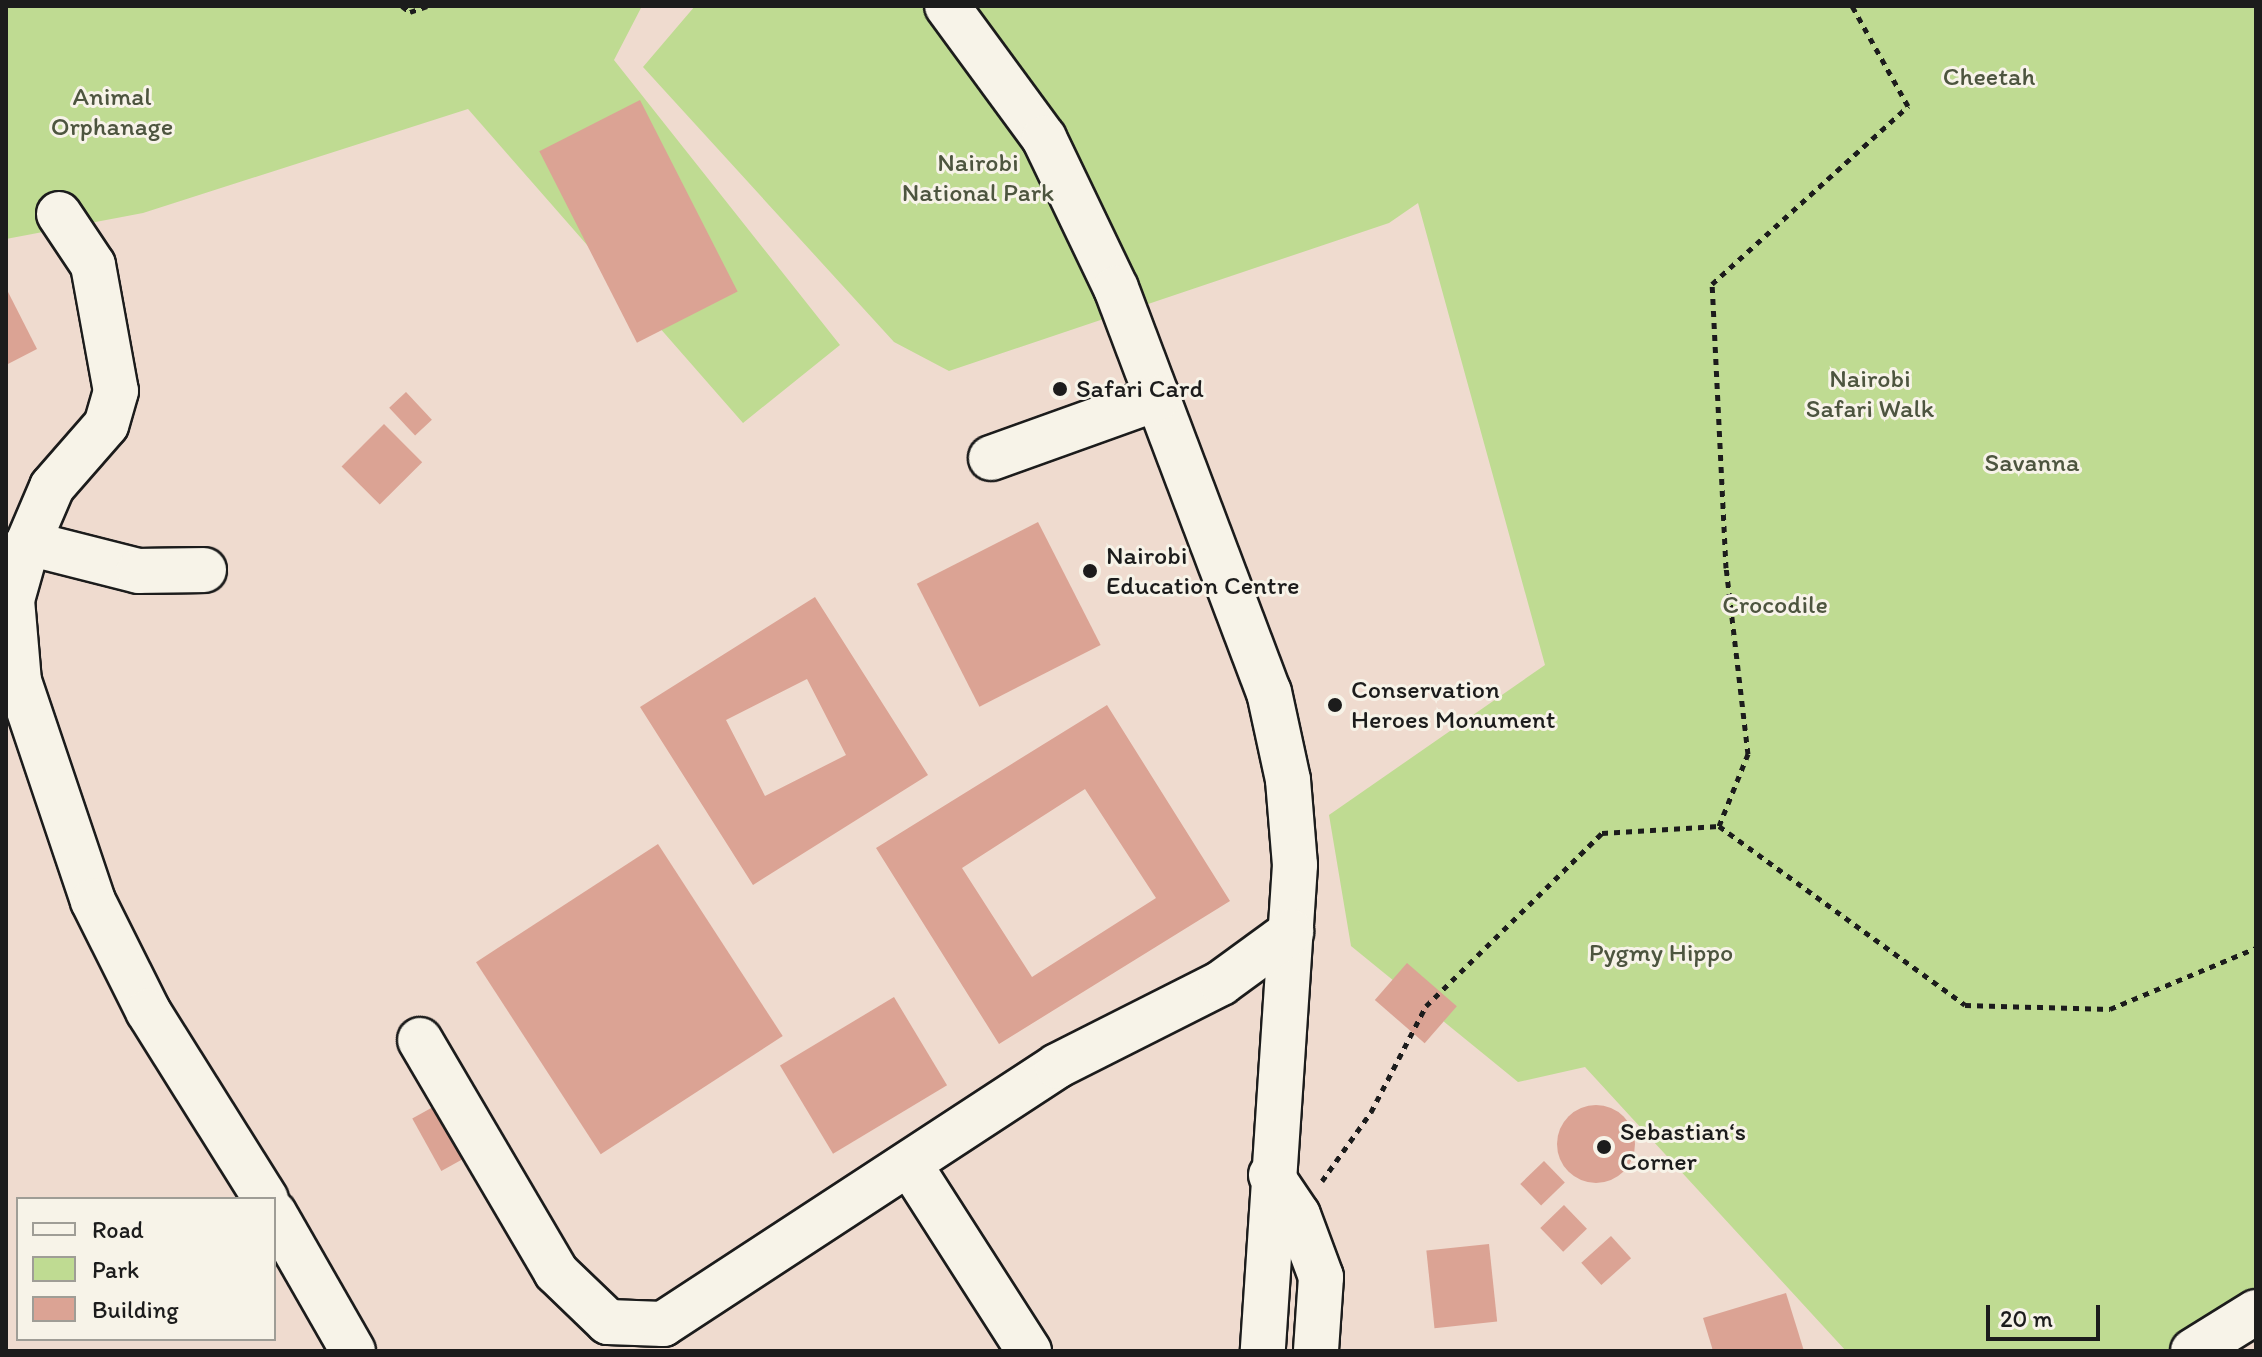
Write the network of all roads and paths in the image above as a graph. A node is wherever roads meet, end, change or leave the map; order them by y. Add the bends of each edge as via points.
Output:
1 (402, 6) edge
2 (427, 6) edge
3 (947, 6) edge
4 (1852, 6) edge
5 (59, 214) dead end
6 (1159, 398) junction
7 (991, 458) dead end
8 (28, 543) junction
9 (204, 570) dead end
10 (1719, 826) junction
11 (1291, 932) junction
12 (2256, 948) edge
13 (420, 1040) dead end
14 (910, 1165) junction
15 (1271, 1175) junction
16 (265, 1197) edge
17 (1298, 1215) junction
18 (276, 1216) edge
19 (2256, 1312) edge
20 (353, 1351) edge
21 (1029, 1351) edge
22 (1263, 1351) edge
23 (1316, 1351) edge
24 (2193, 1351) edge

1 - 2 path via 410,12
3 - 6 street via 1044,138
4 - 10 path via 1908,106 1712,284 1726,568 1748,754
5 - 8 street via 93,265 116,391 106,425 52,487
6 - 7 street
6 - 11 street via 1269,692 1288,780
8 - 9 street via 139,571
8 - 16 street via 12,600 19,681 60,816 148,1011
10 - 12 path via 1965,1005 2110,1009
10 - 17 path via 1602,833 1426,1006 1371,1112
11 - 14 street via 1221,983 1057,1066
11 - 15 street
13 - 14 street via 556,1272 608,1322 663,1324
14 - 21 street
15 - 17 street
15 - 22 street
17 - 23 street via 1321,1277
18 - 20 street
19 - 24 street

